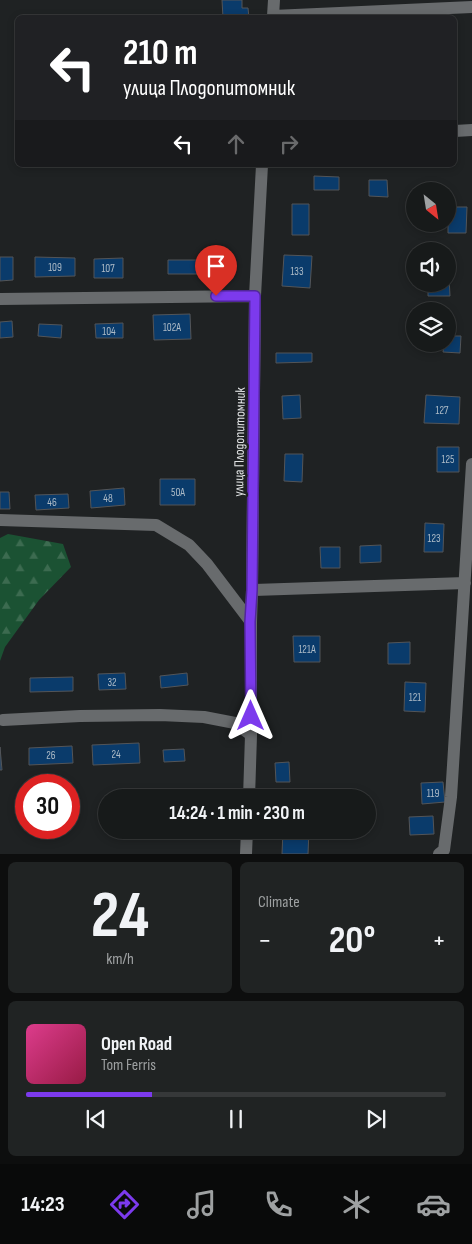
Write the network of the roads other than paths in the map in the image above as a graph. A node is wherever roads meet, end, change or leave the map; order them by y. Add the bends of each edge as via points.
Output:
1 (274, 0) edge
2 (472, 7) edge
3 (273, 15) edge
4 (313, 15) edge
5 (472, 130) edge
6 (457, 131) edge
7 (262, 167) edge
8 (255, 296) junction
9 (0, 299) edge
10 (472, 464) edge
11 (0, 520) edge
12 (465, 583) junction
13 (252, 590) junction
14 (250, 622) junction
15 (3, 720) dead end
16 (251, 735) junction
17 (248, 789) edge
18 (247, 839) edge
19 (442, 853) edge
20 (246, 854) edge

1 - 3 street
2 - 4 street
5 - 6 street
7 - 8 street, улица Плодопитомник
8 - 9 street
8 - 13 street, улица Плодопитомник
10 - 12 street
11 - 14 street via 156,525 189,545
12 - 13 street
12 - 19 street via 451,797
13 - 14 street, улица Плодопитомник
14 - 16 street, улица Плодопитомник
15 - 16 street via 80,716 204,717 235,723
16 - 17 street, улица Плодопитомник
18 - 20 street

